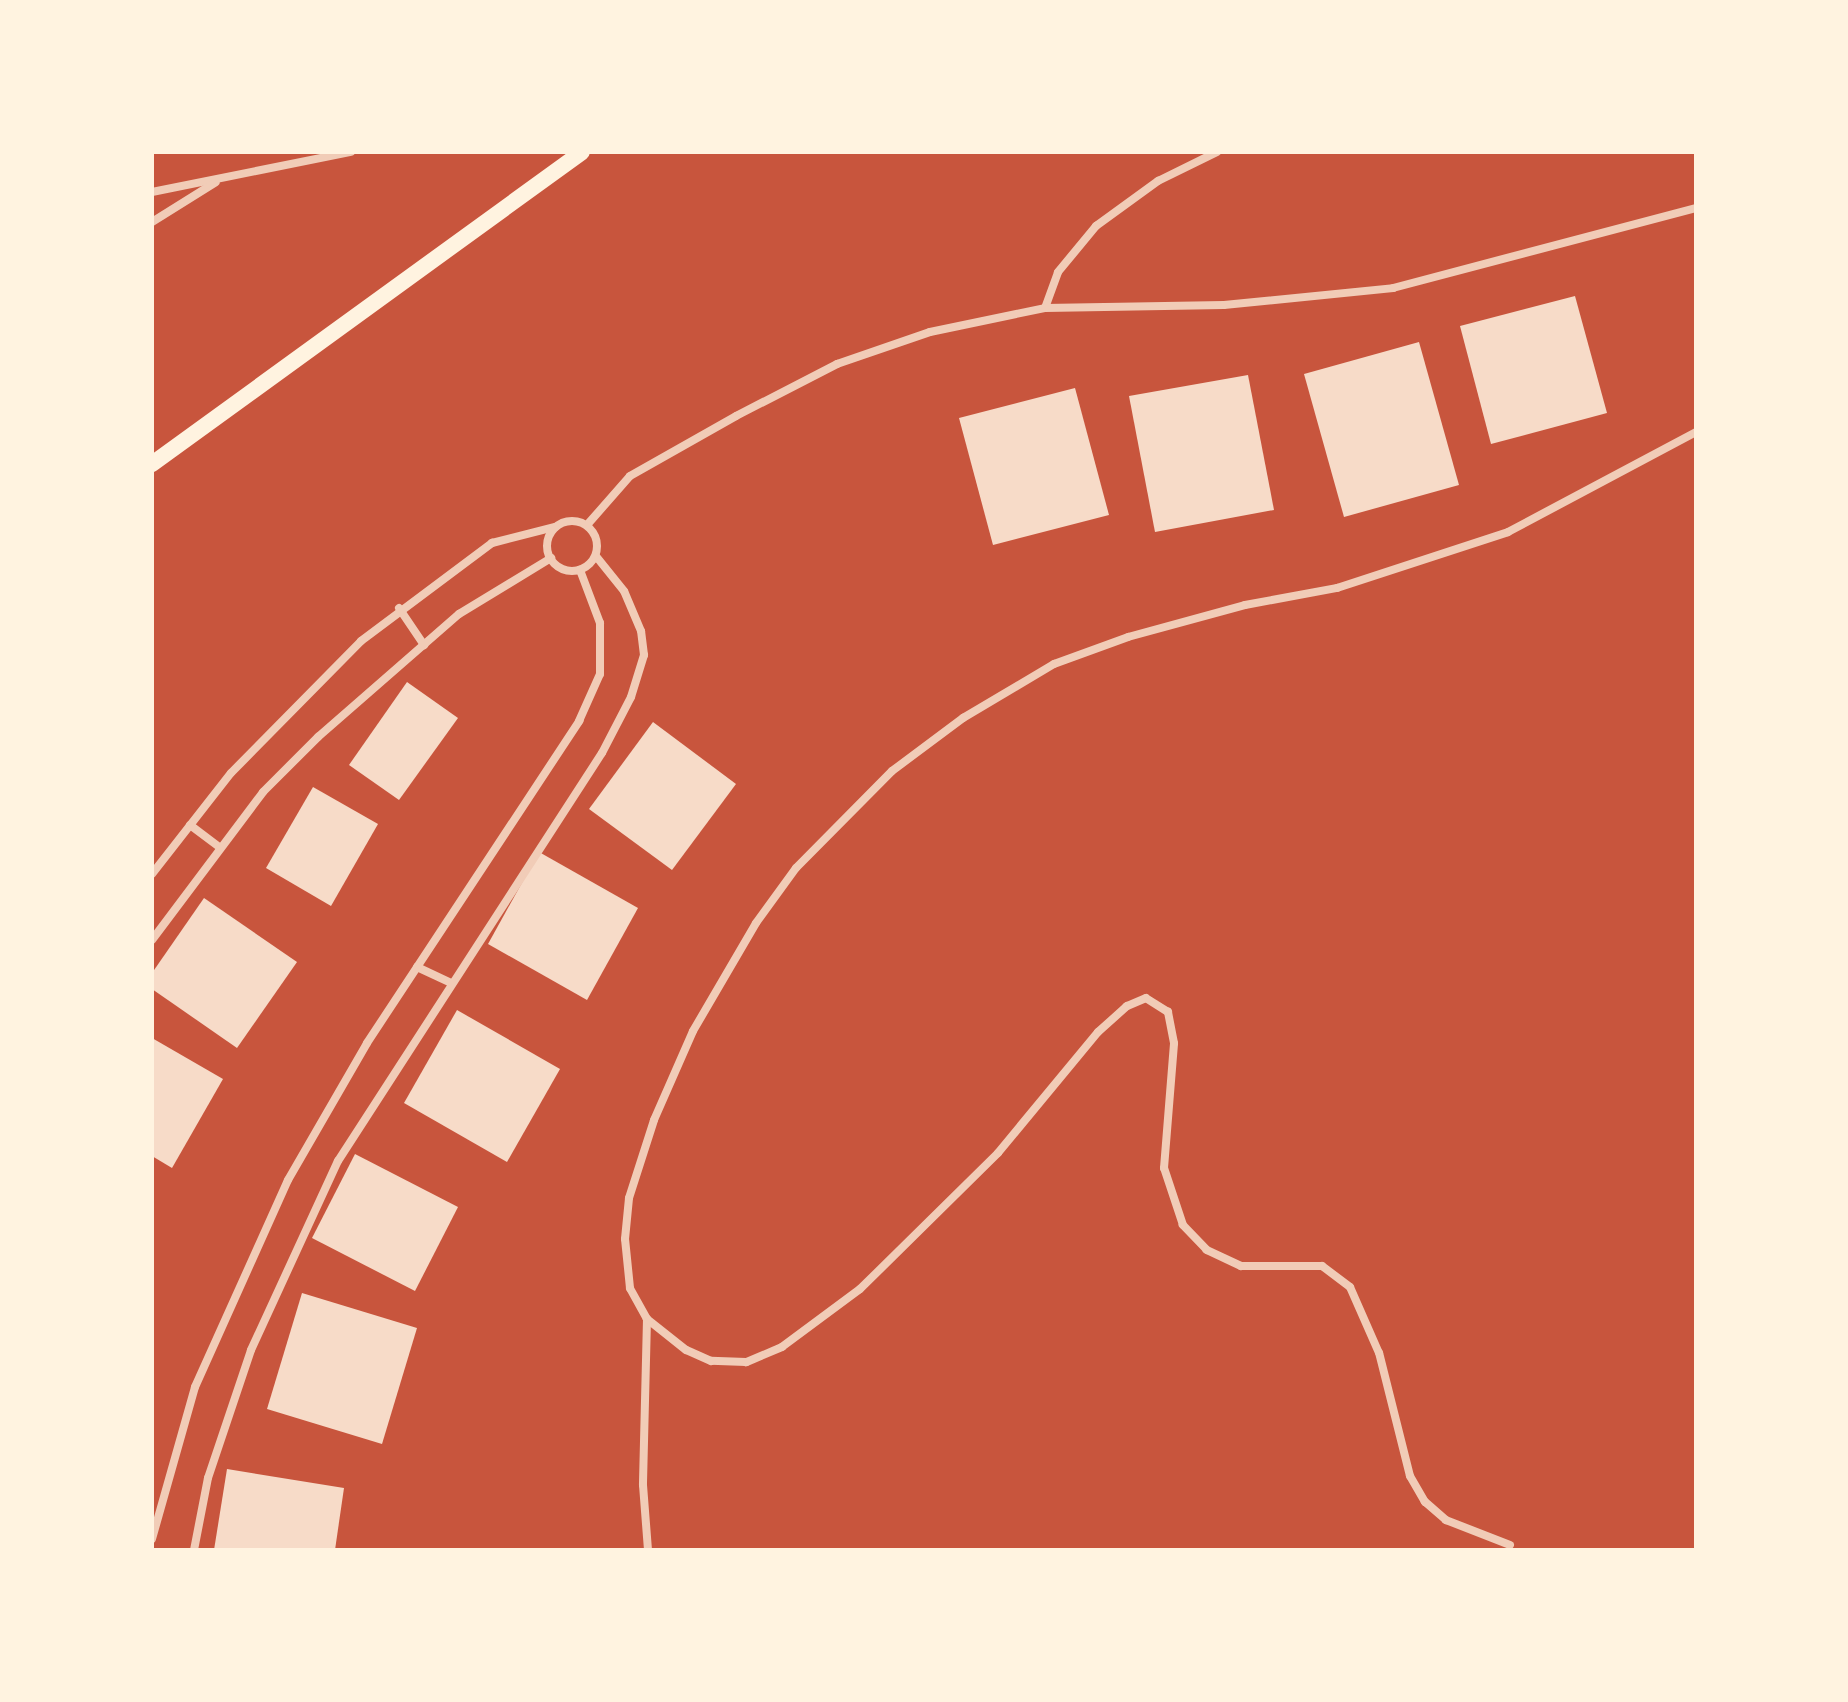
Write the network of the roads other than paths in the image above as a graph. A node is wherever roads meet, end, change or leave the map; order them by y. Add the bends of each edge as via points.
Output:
1 (351, 152) edge
2 (582, 152) edge
3 (1217, 152) edge
4 (223, 178) junction
5 (152, 192) edge
6 (1696, 208) edge
7 (152, 222) edge
8 (1045, 308) junction
9 (1696, 432) edge
10 (152, 464) edge
11 (587, 525) junction
12 (555, 527) junction
13 (596, 556) junction
14 (551, 558) junction
15 (580, 570) junction
16 (399, 608) junction
17 (424, 645) junction
18 (190, 825) junction
19 (219, 847) junction
20 (152, 874) edge
21 (152, 940) edge
22 (417, 967) junction
23 (451, 983) junction
24 (647, 1319) junction
25 (152, 1539) edge
26 (1510, 1545) dead end
27 (194, 1550) edge
28 (648, 1550) edge

1 - 4 street
2 - 10 main road
3 - 8 street via 1158,181 1096,226 1058,272
4 - 5 street
4 - 7 street
6 - 8 street via 1393,288 1224,305
8 - 11 street via 930,332 837,364 630,476
9 - 24 street via 1508,532 1337,588 1188,619 1054,664 963,718 892,771 796,868 756,923 693,1031 654,1120 629,1198 625,1239 630,1288
11 - 12 street via 576,521
11 - 13 street via 594,534
12 - 14 street via 547,547
12 - 16 street via 521,531 492,543
13 - 15 street
13 - 23 street via 624,591 641,631 644,655 631,697 602,753
14 - 15 street via 568,571
14 - 17 street via 490,593
15 - 22 street via 600,623 600,674 579,721
16 - 17 street
16 - 18 street via 283,718
17 - 19 street via 307,748
18 - 19 street
18 - 20 street
19 - 21 street
22 - 23 street
22 - 25 street via 323,1117 248,1260 195,1387
23 - 27 street via 338,1161 251,1350 208,1478
24 - 26 street via 686,1350 711,1361 746,1362 782,1347 860,1289 998,1153 1098,1032 1127,1006 1146,998 1168,1012 1174,1043 1164,1168 1183,1225 1207,1250 1241,1266 1322,1266 1350,1287 1379,1353 1410,1476 1425,1502 1446,1520
24 - 28 street via 643,1485

